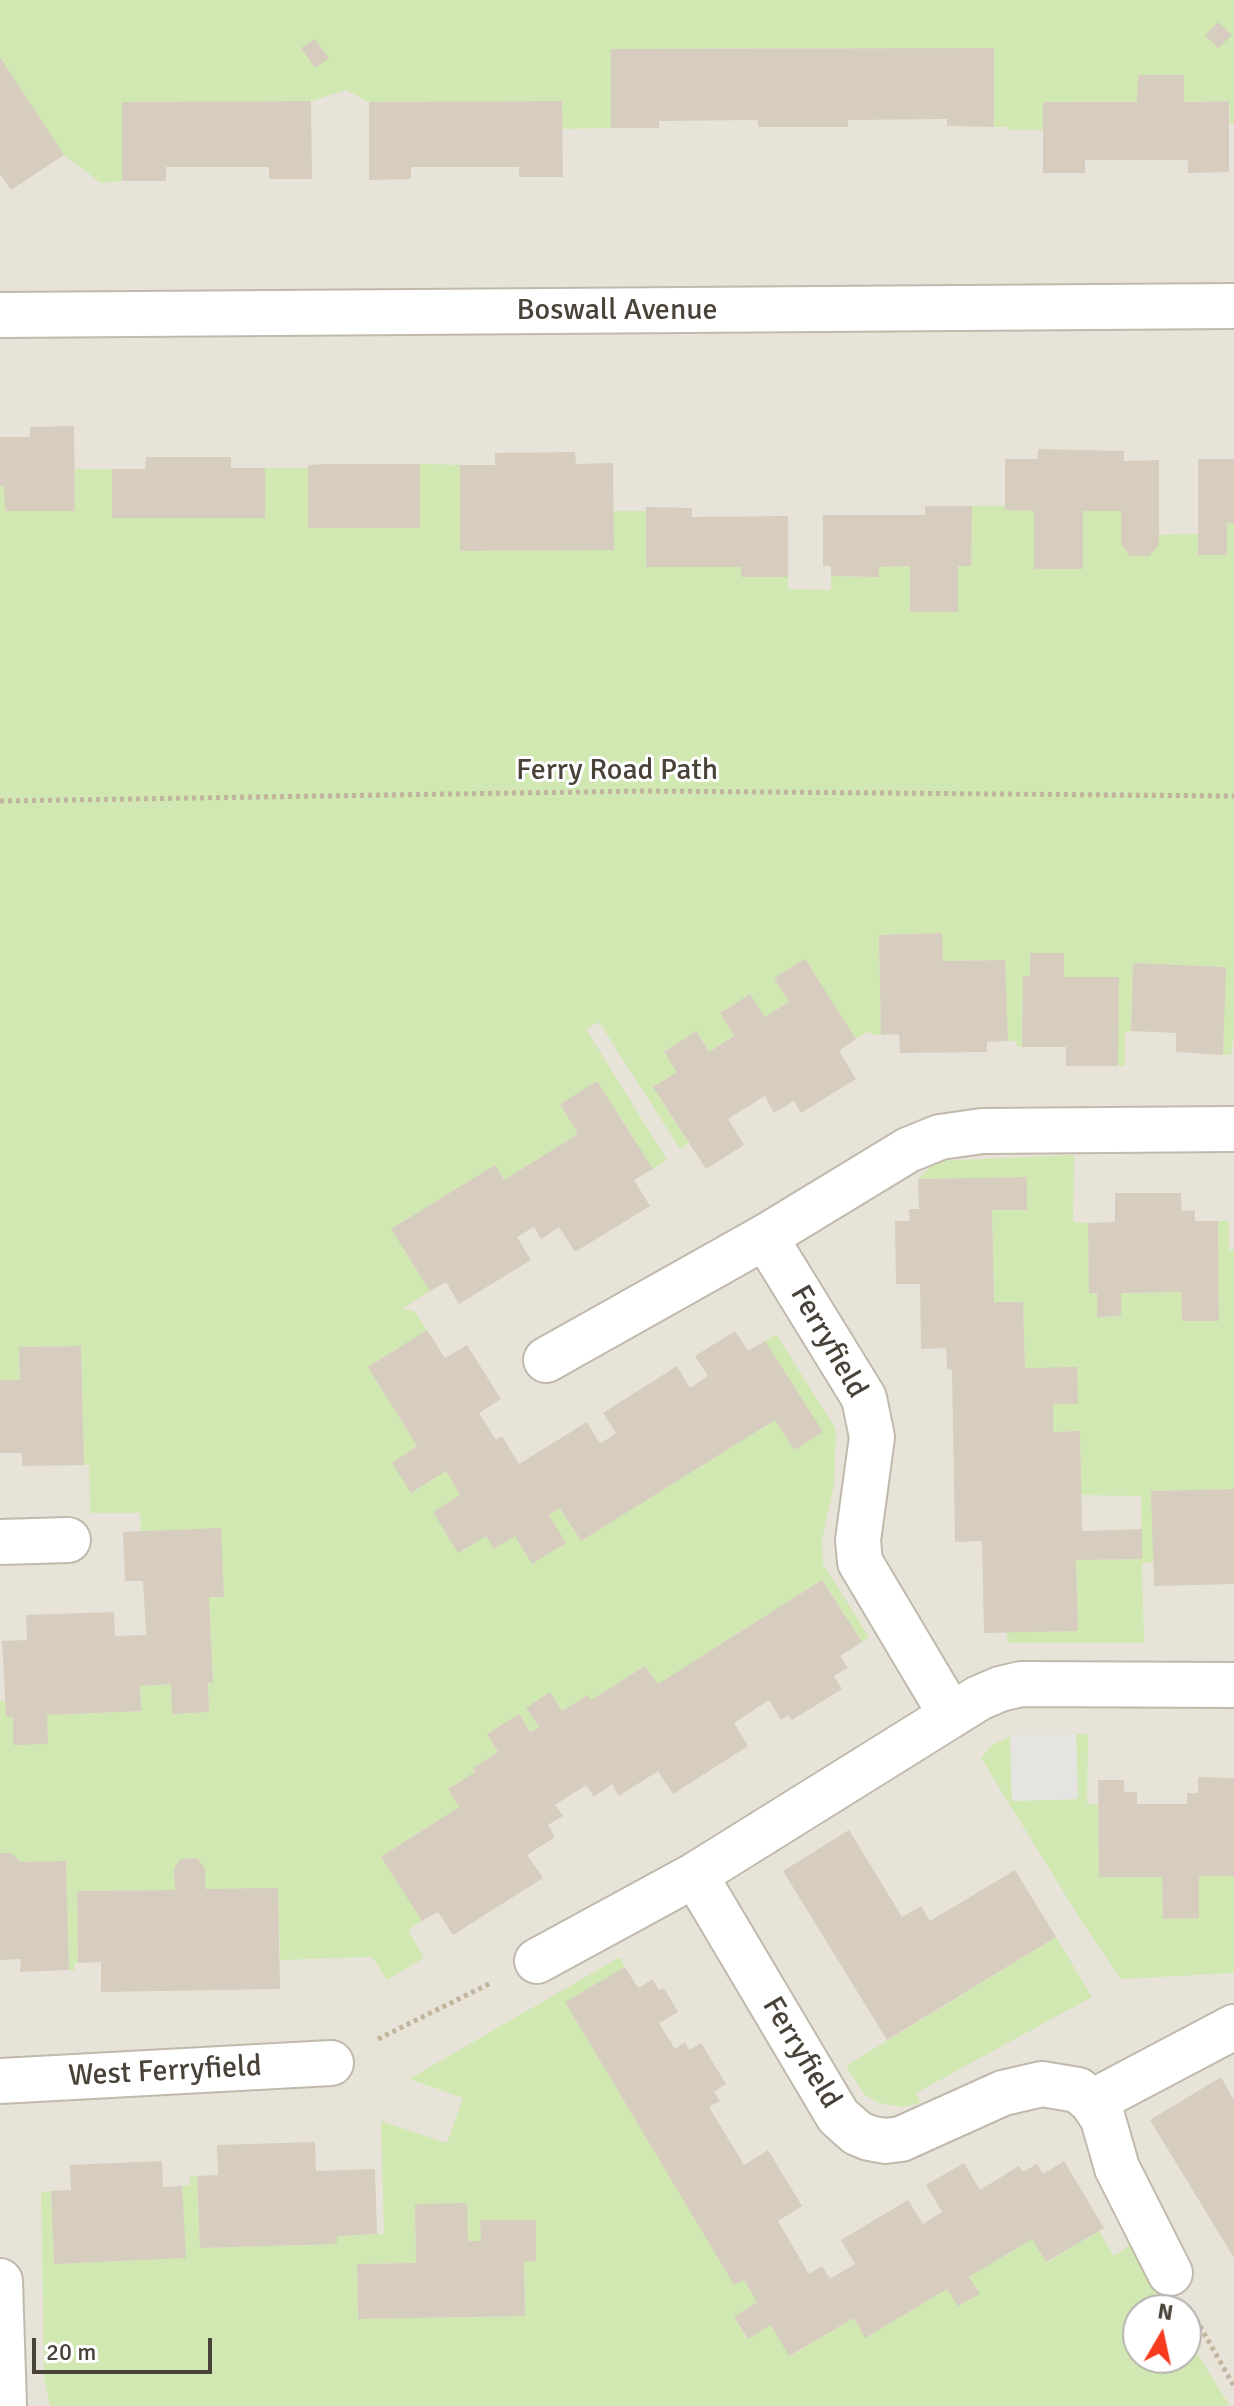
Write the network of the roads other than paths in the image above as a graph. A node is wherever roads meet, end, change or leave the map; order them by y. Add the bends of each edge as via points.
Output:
1 (1234, 306) edge
2 (0, 315) edge
3 (1234, 1129) edge
4 (765, 1237) junction
5 (546, 1360) dead end
6 (68, 1540) dead end
7 (0, 1542) edge
8 (1234, 1685) edge
9 (951, 1715) junction
10 (695, 1875) junction
11 (537, 1961) road end
12 (1234, 2027) edge
13 (331, 2063) road end
14 (0, 2081) edge
15 (1092, 2102) junction
16 (1170, 2273) road end
17 (0, 2281) edge
18 (4, 2406) edge

1 - 2 street, Boswall Avenue
3 - 4 street via 949,1135 908,1150
4 - 5 street
4 - 9 street, Ferryfield via 864,1398 872,1437 858,1540 860,1562
6 - 7 street
8 - 9 street via 1021,1684 979,1698
9 - 10 street
10 - 11 street
10 - 15 street, Ferryfield via 838,2116 857,2133 885,2141 901,2139 1003,2093 1042,2084 1078,2090
12 - 15 street
13 - 14 street, West Ferryfield
15 - 16 street via 1103,2119 1117,2168
17 - 18 street

